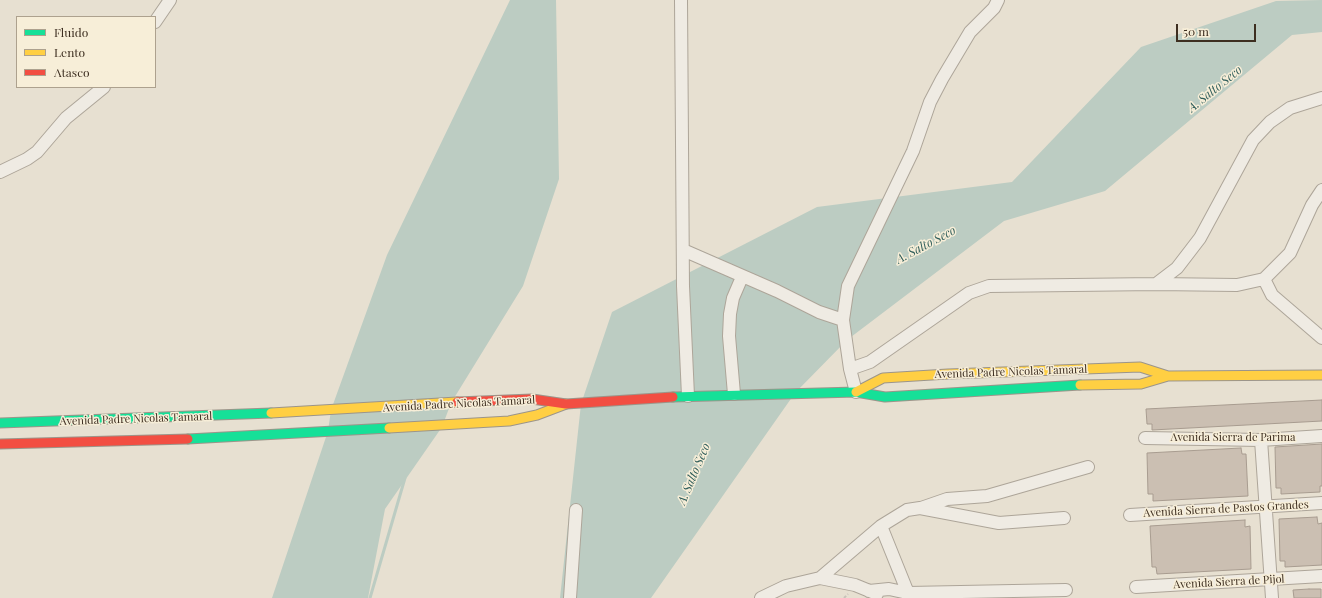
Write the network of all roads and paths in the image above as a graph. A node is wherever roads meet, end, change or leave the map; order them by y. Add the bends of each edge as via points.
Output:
1 (170, 0) edge
2 (681, 0) edge
3 (998, 0) edge
4 (156, 21) edge
5 (103, 88) edge
6 (1322, 98) edge
7 (0, 172) edge
8 (1322, 190) edge
9 (683, 250) junction
10 (742, 277) junction
11 (1264, 279) junction
12 (1156, 284) junction
13 (843, 320) junction
14 (1322, 338) edge
15 (850, 369) junction
16 (1023, 371) junction
17 (1322, 375) edge
18 (1168, 376) junction
19 (1024, 389) junction
20 (856, 392) junction
21 (734, 394) junction
22 (688, 396) junction
23 (566, 404) junction
24 (363, 419) junction
25 (0, 423) edge
26 (1322, 436) edge
27 (1145, 438) dead end
28 (1261, 440) junction
29 (0, 444) edge
30 (1088, 467) dead end
31 (1322, 503) edge
32 (1266, 507) junction
33 (920, 508) junction
34 (576, 510) dead end
35 (1130, 515) dead end
36 (1064, 518) dead end
37 (881, 526) junction
38 (1322, 576) edge
39 (820, 578) junction
40 (1270, 579) junction
41 (1136, 587) dead end
42 (1066, 590) dead end
43 (869, 591) junction
44 (909, 595) edge
45 (570, 598) edge
46 (761, 598) edge
47 (885, 598) edge
48 (1272, 598) edge

1 - 4 street
2 - 9 street
3 - 13 street via 994,8 970,32 930,102 913,151 848,286
5 - 7 street via 66,118 37,152
6 - 12 street via 1290,108 1270,122 1253,140 1200,238 1177,268
8 - 11 street via 1312,205 1290,253
9 - 10 street
9 - 22 street
10 - 13 street via 819,312
10 - 21 street via 733,298 730,314 729,336
11 - 12 street via 1237,285
11 - 14 street via 1272,295
12 - 15 street via 989,286 969,293 870,362
13 - 15 street
15 - 20 street
16 - 18 street, Avenida Padre Nicolas Tamaral via 1140,367
16 - 19 street
16 - 20 street, Avenida Padre Nicolas Tamaral via 883,378
17 - 18 street, Avenida Padre Nicolas Tamaral
18 - 19 street, Avenida Padre Nicolas Tamaral via 1141,384
19 - 20 street, Avenida Padre Nicolas Tamaral via 885,397
20 - 21 street, Avenida Padre Nicolas Tamaral
21 - 22 street, Avenida Padre Nicolas Tamaral
22 - 23 street, Avenida Padre Nicolas Tamaral
23 - 24 street, Avenida Padre Nicolas Tamaral via 517,399
23 - 24 street, Avenida Padre Nicolas Tamaral via 509,421 449,426
24 - 25 street, Avenida Padre Nicolas Tamaral via 149,419
24 - 29 street, Avenida Padre Nicolas Tamaral via 162,440
26 - 28 street, Avenida Sierra de Parima
27 - 28 street, Avenida Sierra de Parima
28 - 32 street
30 - 33 street via 987,496 948,499
31 - 32 street, Avenida Sierra de Pastos Grandes
32 - 35 street, Avenida Sierra de Pastos Grandes
32 - 40 street
33 - 36 street via 999,523
33 - 37 street via 907,510
34 - 45 street
37 - 39 street
37 - 44 street
38 - 40 street, Avenida Sierra de Pijol
39 - 43 street via 855,585
39 - 46 street via 786,586
40 - 41 street, Avenida Sierra de Pijol
40 - 48 street
42 - 44 street
43 - 44 street via 889,590
43 - 47 street

